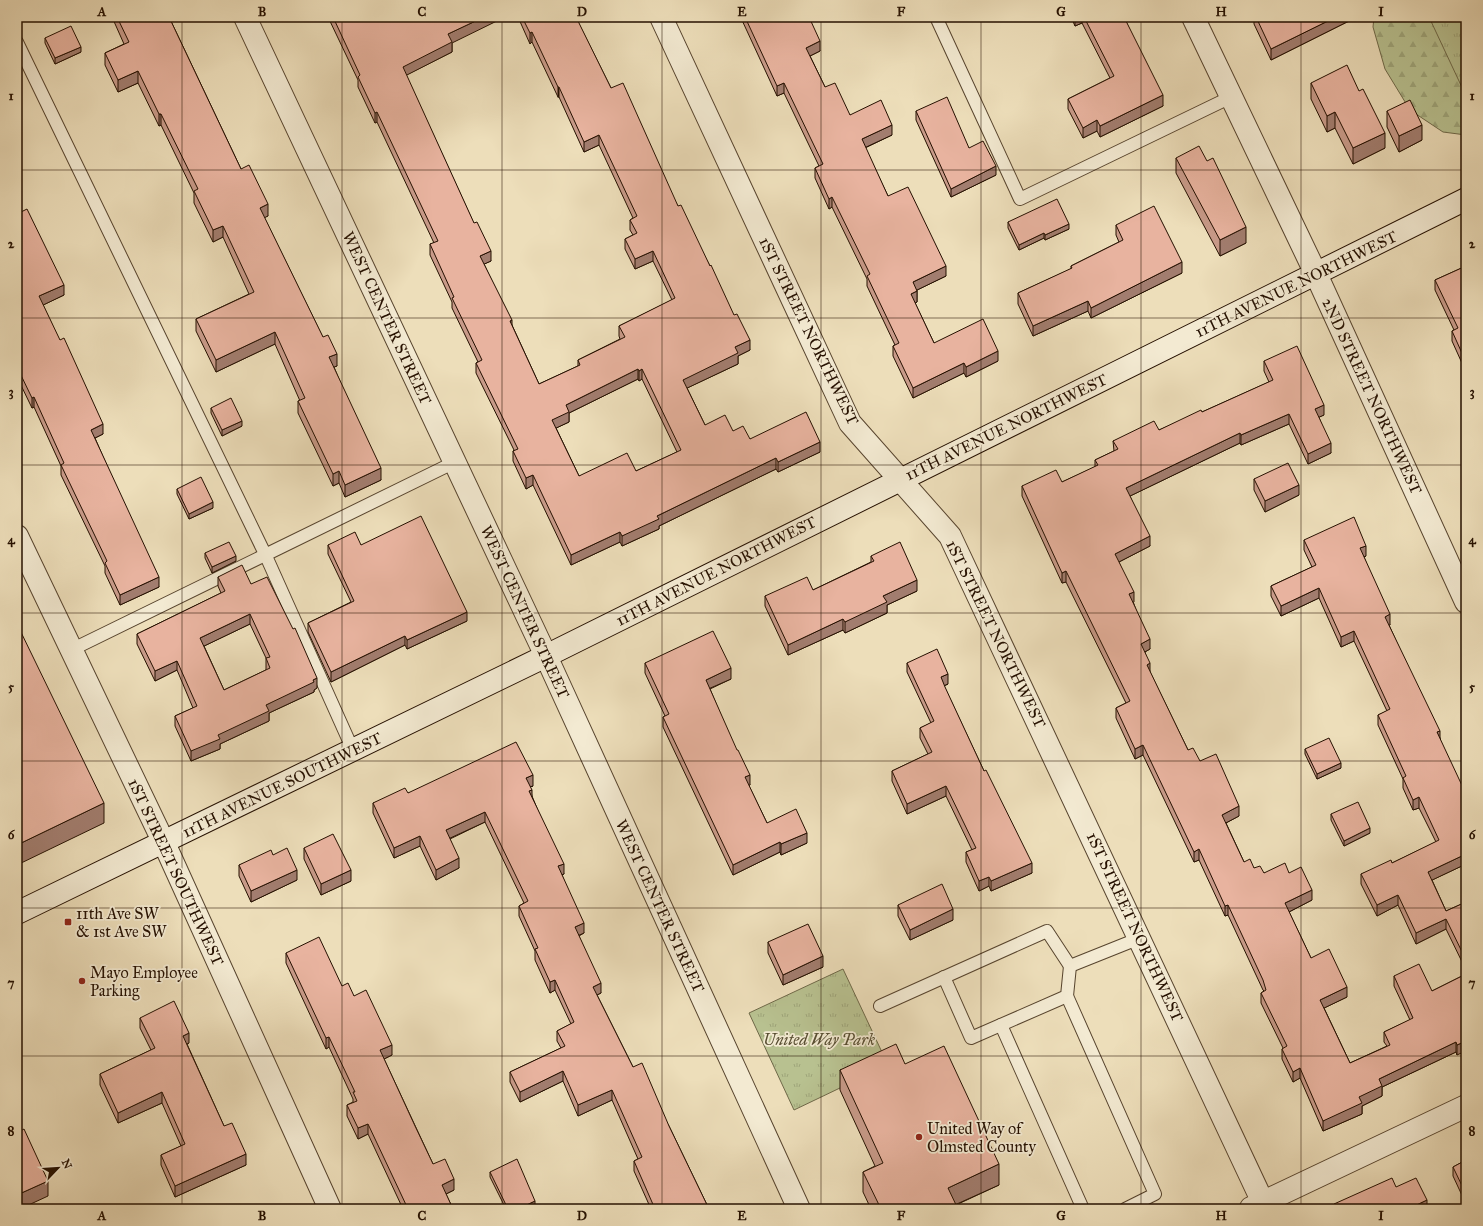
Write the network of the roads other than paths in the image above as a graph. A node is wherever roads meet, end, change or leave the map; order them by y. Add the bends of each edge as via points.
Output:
1 (245, 17) edge
2 (662, 17) edge
3 (936, 17) edge
4 (1193, 17) edge
5 (17, 42) edge
6 (1231, 97) junction
7 (1466, 198) edge
8 (1316, 274) junction
9 (455, 462) junction
10 (900, 479) junction
11 (17, 536) edge
12 (266, 556) junction
13 (1466, 602) edge
14 (71, 650) junction
15 (546, 656) junction
16 (353, 750) junction
17 (164, 842) junction
18 (17, 914) edge
19 (1140, 938) junction
20 (1070, 966) junction
21 (944, 977) junction
22 (1068, 996) junction
23 (880, 1006) dead end
24 (1001, 1025) junction
25 (1466, 1106) edge
26 (1260, 1207) edge
27 (330, 1209) edge
28 (799, 1209) edge
29 (1083, 1209) edge
30 (1124, 1209) edge

1 - 9 street, WEST CENTER STREET
2 - 10 street, 1ST STREET NORTHWEST via 850,423
3 - 6 lane via 1020,199
4 - 6 street, 2ND STREET NORTHWEST
5 - 12 lane
6 - 8 street, 2ND STREET NORTHWEST
7 - 8 street, 11TH AVENUE NORTHWEST
8 - 10 street, 11TH AVENUE NORTHWEST
8 - 13 street, 2ND STREET NORTHWEST
9 - 12 lane
9 - 15 street, WEST CENTER STREET
10 - 15 street, 11TH AVENUE NORTHWEST
10 - 19 street, 1ST STREET NORTHWEST via 950,536
11 - 14 street, 1ST STREET SOUTHWEST
12 - 14 lane
12 - 16 lane
14 - 17 street, 1ST STREET SOUTHWEST
15 - 16 street, 11TH AVENUE SOUTHWEST
15 - 28 street, WEST CENTER STREET
16 - 17 street, 11TH AVENUE SOUTHWEST
17 - 18 street, 11TH AVENUE SOUTHWEST
17 - 27 street, 1ST STREET SOUTHWEST
19 - 20 lane
19 - 26 street, 1ST STREET NORTHWEST
20 - 21 lane via 1048,931
20 - 22 lane
21 - 23 lane
21 - 24 lane via 971,1038
22 - 24 lane
22 - 30 lane via 1155,1194
24 - 29 lane
25 - 26 street

